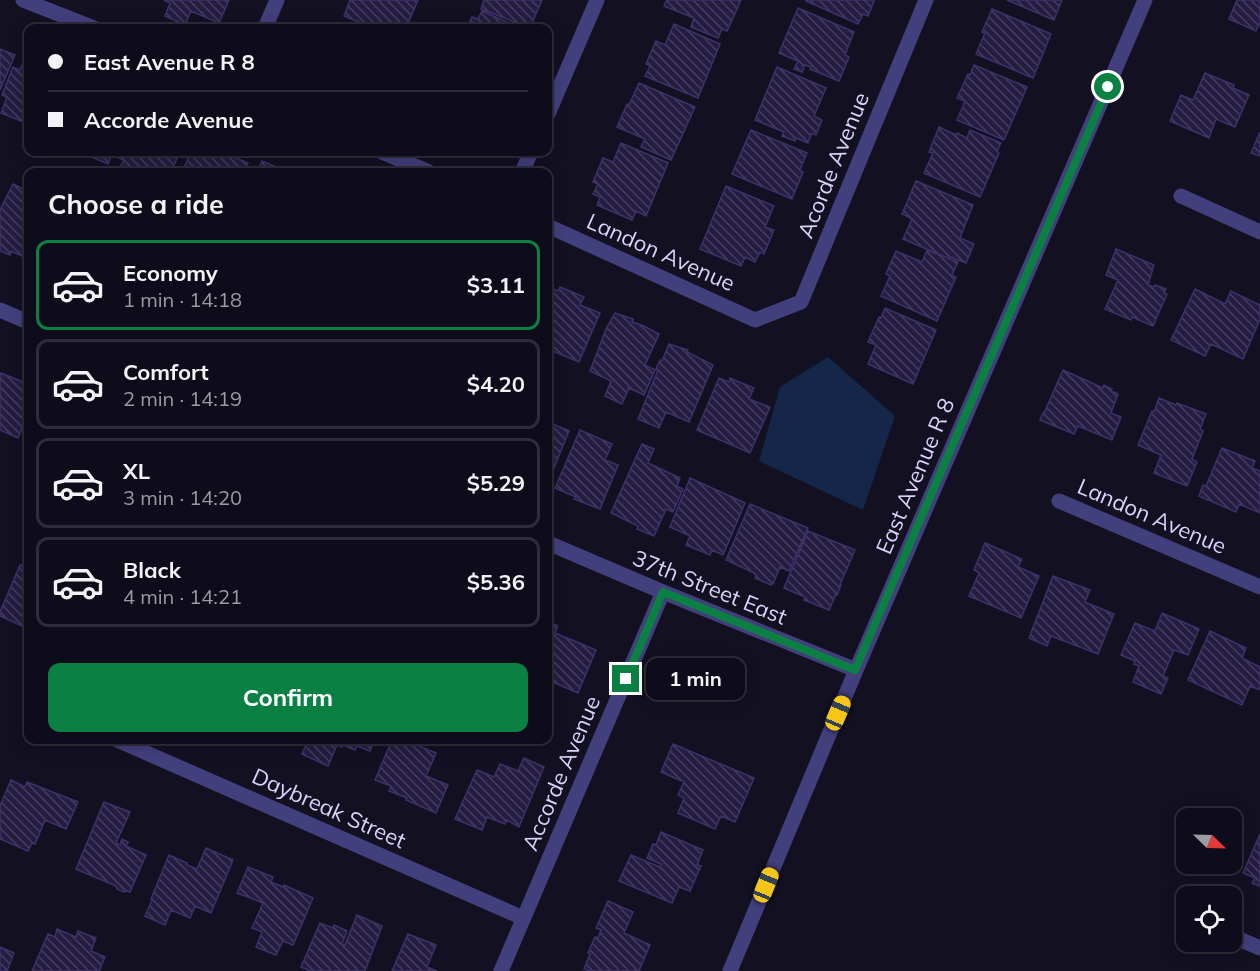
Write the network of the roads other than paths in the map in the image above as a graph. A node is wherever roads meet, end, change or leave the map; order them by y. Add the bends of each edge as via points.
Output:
1 (23, 0) edge
2 (277, 0) edge
3 (597, 0) edge
4 (926, 0) edge
5 (1145, 0) edge
6 (84, 24) edge
7 (267, 24) edge
8 (552, 105) edge
9 (391, 156) edge
10 (420, 168) edge
11 (1181, 196) dead end
12 (552, 228) edge
13 (1260, 232) edge
14 (0, 310) edge
15 (24, 320) edge
16 (755, 320) joint
17 (1059, 501) dead end
18 (552, 545) edge
19 (1260, 587) edge
20 (663, 592) junction
21 (855, 670) junction
22 (126, 744) edge
23 (524, 918) junction
24 (1242, 940) edge
25 (1260, 948) edge
26 (501, 971) edge
27 (730, 971) edge

1 - 6 street
2 - 7 street
3 - 8 street
4 - 16 street, Acorde Avenue via 801,302
5 - 21 street, East Avenue R 8
9 - 10 street
11 - 13 street
12 - 16 street, Landon Avenue
14 - 15 street
17 - 19 street, Landon Avenue
18 - 20 street, 37th Street East
20 - 21 street, 37th Street East
20 - 23 street, Accorde Avenue
21 - 27 street, East Avenue R 8
22 - 23 street, Daybreak Street
23 - 26 street, Accorde Avenue
24 - 25 street

